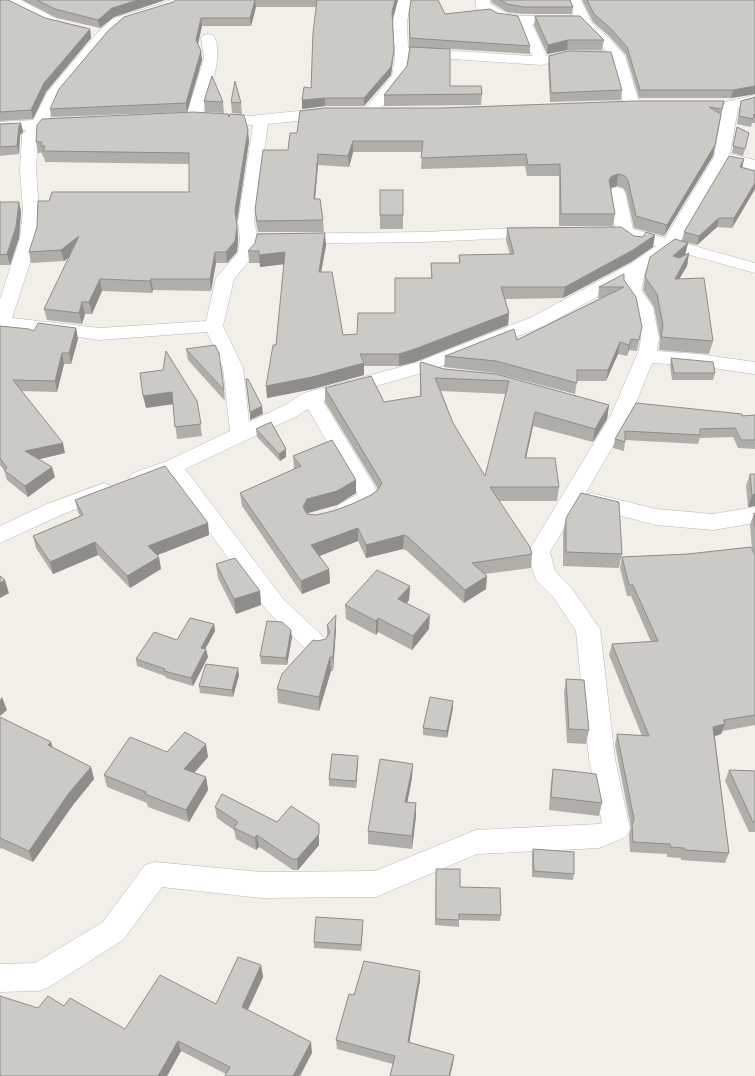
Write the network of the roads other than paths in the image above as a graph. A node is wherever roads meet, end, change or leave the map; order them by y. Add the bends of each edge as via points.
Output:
1 (8, 0) edge
2 (179, 0) edge
3 (405, 0) edge
4 (483, 0) edge
5 (574, 0) edge
6 (523, 20) junction
7 (584, 20) junction
8 (63, 26) edge
9 (208, 38) dead end
10 (402, 52) junction
11 (618, 56) junction
12 (541, 61) junction
13 (755, 99) edge
14 (647, 105) edge
15 (369, 113) junction
16 (385, 113) edge
17 (261, 120) junction
18 (83, 122) edge
19 (39, 125) junction
20 (0, 127) edge
21 (722, 157) junction
22 (755, 165) edge
23 (617, 192) dead end
24 (550, 232) edge
25 (582, 232) edge
26 (625, 232) junction
27 (249, 239) junction
28 (670, 244) junction
29 (644, 262) junction
30 (755, 268) edge
31 (0, 273) edge
32 (18, 274) junction
33 (1, 325) edge
34 (214, 326) junction
35 (646, 356) junction
36 (422, 368) junction
37 (755, 368) edge
38 (450, 375) edge
39 (311, 398) junction
40 (240, 434) junction
41 (172, 467) junction
42 (573, 497) junction
43 (331, 515) edge
44 (755, 515) edge
45 (0, 535) edge
46 (317, 645) edge
47 (0, 978) edge

1 - 8 street
2 - 19 street via 169,6 120,21 97,34 52,96
3 - 10 street via 400,21
4 - 6 street via 483,6 502,17
5 - 7 street
6 - 7 street
6 - 12 street
7 - 11 street
9 - 17 street via 211,58 187,117
10 - 12 street
10 - 15 street via 399,76
11 - 12 street via 567,55
11 - 14 street via 625,105
13 - 21 street via 723,105
15 - 16 street
15 - 17 street via 325,113
17 - 27 street via 246,222
18 - 19 street
19 - 20 street
19 - 32 street via 30,135 28,170 31,226
21 - 22 street
21 - 28 street
23 - 26 street
24 - 27 street via 424,237
25 - 26 street
26 - 28 street
26 - 29 street
27 - 34 street via 246,254 225,278
28 - 29 street
28 - 30 street
29 - 35 street via 632,282 632,290 644,307 648,325 650,338
29 - 36 street via 539,321
31 - 32 street
32 - 33 street
33 - 34 street via 100,334
34 - 40 street via 233,368
35 - 37 street
35 - 42 street via 613,413
36 - 38 street
36 - 39 street
39 - 40 street via 290,411
39 - 43 street via 370,497
40 - 41 street
41 - 45 street via 55,509
41 - 46 street via 276,606
42 - 44 street via 656,517 713,522
42 - 47 street via 539,552 545,575 562,592 588,629 602,759 617,829 599,836 476,842 376,884 261,885 155,874 113,931 40,977

